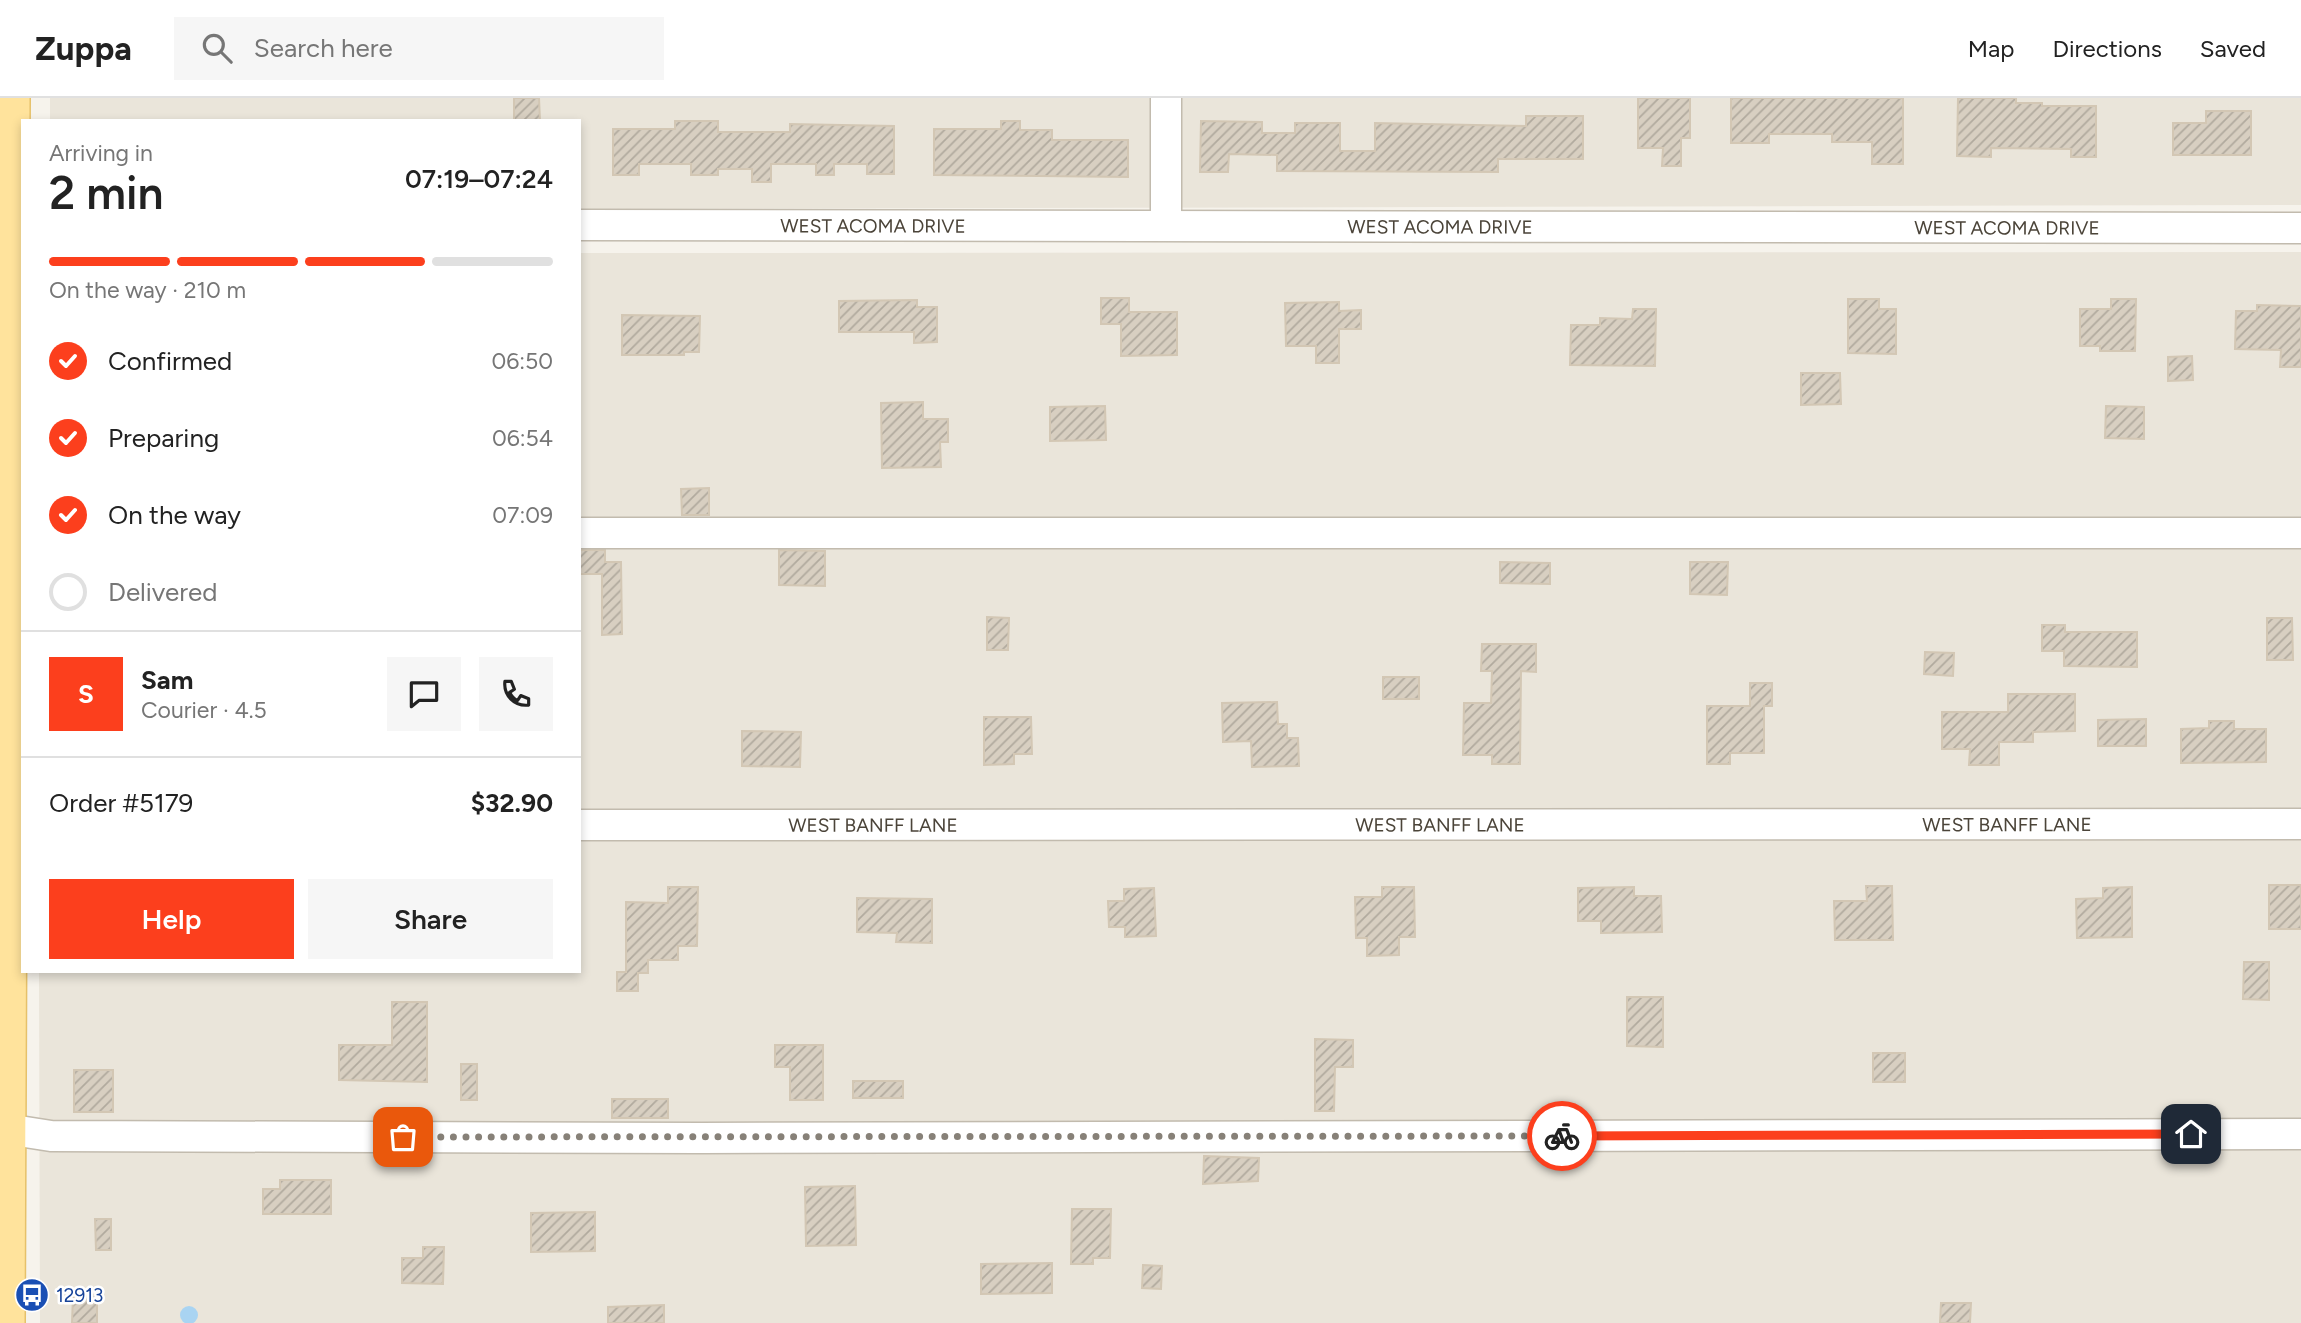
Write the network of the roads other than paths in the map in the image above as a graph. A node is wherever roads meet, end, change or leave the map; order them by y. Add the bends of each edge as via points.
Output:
1 (11, 98) edge
2 (1166, 98) edge
3 (581, 225) edge
4 (1166, 225) junction
5 (11, 227) edge
6 (2301, 228) edge
7 (10, 531) edge
8 (581, 533) edge
9 (2301, 533) edge
10 (2301, 824) edge
11 (581, 825) edge
12 (10, 826) edge
13 (3, 1128) edge
14 (2301, 1134) edge
15 (6, 1323) edge

1 - 5 main road
2 - 4 street
3 - 4 street, WEST ACOMA DRIVE
4 - 6 street, WEST ACOMA DRIVE
5 - 7 main road
7 - 12 main road
8 - 9 street
10 - 11 street, WEST BANFF LANE
12 - 13 main road
13 - 14 street via 51,1136 673,1138
13 - 15 main road

